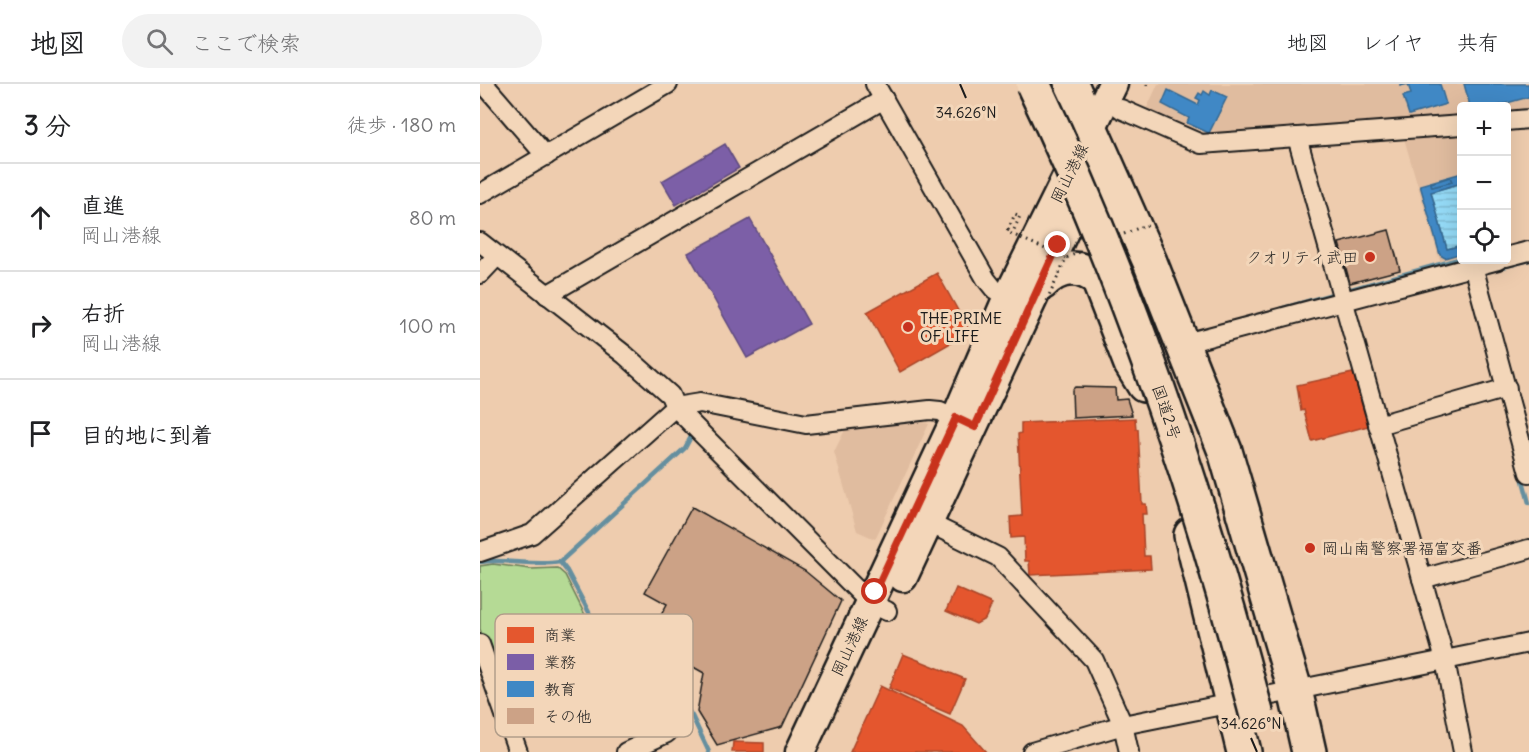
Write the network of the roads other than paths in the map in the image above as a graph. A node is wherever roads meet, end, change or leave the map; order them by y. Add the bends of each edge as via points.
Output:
1 (484, 84) edge
2 (668, 84) edge
3 (1022, 84) edge
4 (1034, 84) edge
5 (1046, 84) edge
6 (1056, 84) edge
7 (1071, 84) edge
8 (642, 90) edge
9 (879, 92) edge
10 (1122, 92) edge
11 (1529, 119) edge
12 (1511, 121) edge
13 (1457, 125) edge
14 (1297, 137) junction
15 (546, 156) junction
16 (1083, 167) junction
17 (480, 194) edge
18 (480, 242) edge
19 (497, 256) junction
20 (1487, 264) edge
21 (1471, 270) junction
22 (480, 274) edge
23 (547, 295) junction
24 (1340, 295) junction
25 (1032, 298) junction
26 (1182, 344) junction
27 (1144, 385) junction
28 (1501, 390) junction
29 (675, 407) junction
30 (965, 422) junction
31 (1378, 424) junction
32 (1529, 473) edge
33 (929, 524) junction
34 (1529, 549) edge
35 (480, 552) edge
36 (1422, 579) junction
37 (878, 607) junction
38 (1529, 643) edge
39 (480, 644) edge
40 (1445, 660) junction
41 (495, 687) edge
42 (1265, 706) junction
43 (1123, 725) junction
44 (513, 737) edge
45 (658, 737) edge
46 (518, 752) edge
47 (626, 752) edge
48 (800, 752) edge
49 (821, 752) edge
50 (1032, 752) edge
51 (1129, 752) edge
52 (1244, 752) edge
53 (1265, 752) edge
54 (1286, 752) edge
55 (1309, 752) edge
56 (1463, 752) edge

1 - 15 street
2 - 8 street
3 - 16 highway
4 - 42 highway, 国道2号, bridge via 1104,242 1152,366
5 - 16 highway
6 - 42 highway, 国道2号 via 1172,362 1229,535
7 - 16 highway
8 - 15 street
9 - 23 street
9 - 25 street via 986,279 994,289
10 - 14 street via 1201,144
10 - 16 main road, 岡山港線
11 - 12 street
13 - 14 street
14 - 24 street
15 - 17 street
16 - 25 main road, 岡山港線
16 - 25 main road, 岡山港線
16 - 26 highway via 1150,262
16 - 27 highway via 1104,271
18 - 19 street
19 - 22 street
19 - 23 street
20 - 21 street
21 - 24 street
21 - 28 street
23 - 29 street via 625,355 670,395
24 - 26 street
24 - 31 street
25 - 27 highway via 1050,275 1068,268 1088,271 1098,279 1131,364
25 - 30 main road, 岡山港線
26 - 42 highway via 1225,451
27 - 42 highway via 1188,525
28 - 31 street
28 - 32 street
29 - 30 street via 700,403 806,423 930,410
29 - 35 street via 532,534
29 - 37 street
30 - 33 main road, 岡山港線
30 - 37 main road, 岡山港線
31 - 36 street
33 - 37 main road, 岡山港線
33 - 43 street via 998,557 1094,660
34 - 36 street
36 - 40 street
37 - 48 main road, 岡山港線
37 - 49 main road, 岡山港線
38 - 40 street
39 - 41 street
40 - 42 street
40 - 56 street
42 - 43 street
42 - 52 highway
42 - 53 highway, 国道2号
42 - 54 highway, 国道2号
42 - 55 highway
43 - 50 street
43 - 51 street
44 - 46 street
45 - 47 street

